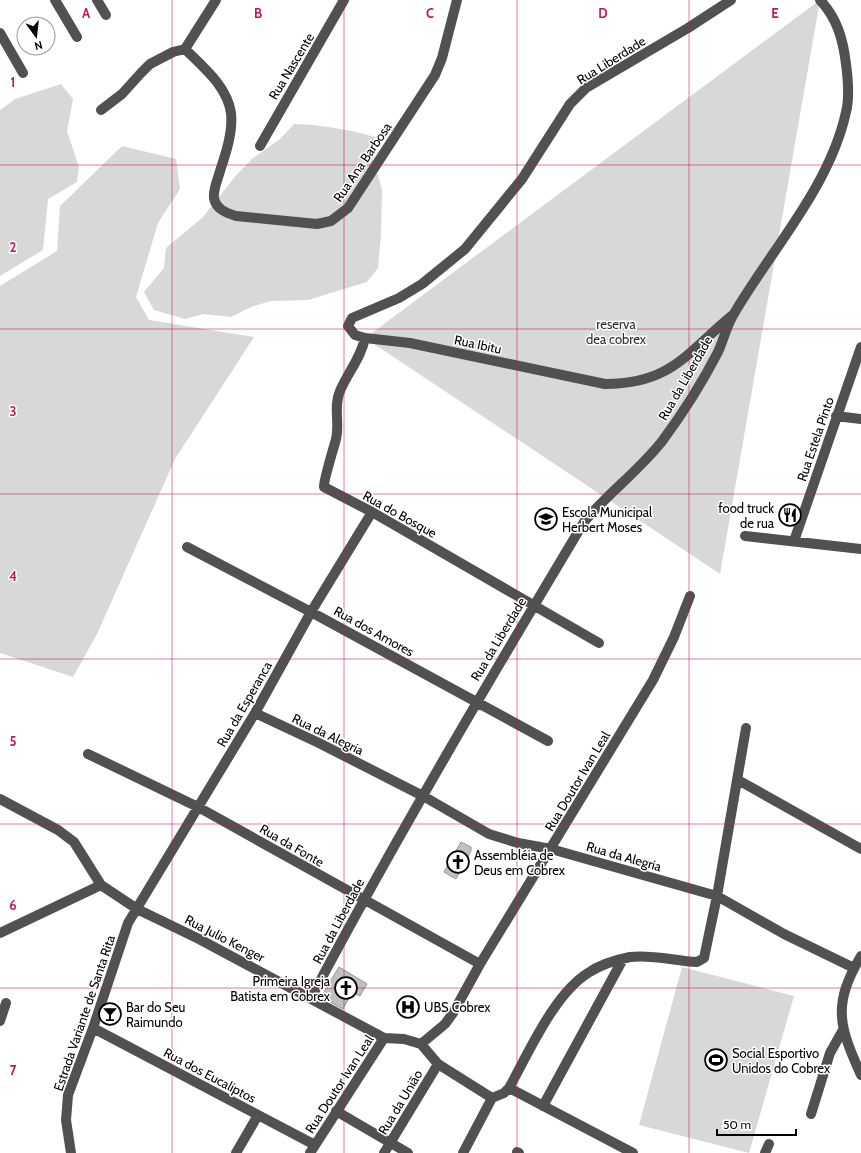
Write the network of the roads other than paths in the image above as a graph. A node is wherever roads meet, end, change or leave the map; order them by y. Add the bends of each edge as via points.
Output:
1 (55, 0) edge
2 (97, 0) edge
3 (216, 0) edge
4 (344, 0) edge
5 (457, 0) edge
6 (732, 0) edge
7 (820, 0) edge
8 (106, 15) dead end
9 (0, 33) edge
10 (77, 37) dead end
11 (185, 50) junction
12 (23, 73) dead end
13 (100, 110) dead end
14 (260, 146) dead end
15 (471, 243) joint
16 (734, 314) junction
17 (365, 338) junction
18 (861, 347) edge
19 (836, 416) junction
20 (861, 419) edge
21 (372, 512) junction
22 (745, 536) dead end
23 (794, 541) junction
24 (187, 547) dead end
25 (861, 549) edge
26 (690, 596) dead end
27 (534, 605) junction
28 (311, 612) junction
29 (599, 643) dead end
30 (476, 702) junction
31 (255, 713) junction
32 (746, 728) dead end
33 (548, 741) dead end
34 (88, 754) dead end
35 (738, 780) junction
36 (423, 796) junction
37 (2, 801) edge
38 (198, 807) junction
39 (551, 849) junction
40 (861, 849) edge
41 (101, 885) junction
42 (717, 896) junction
43 (363, 900) junction
44 (137, 909) junction
45 (0, 933) edge
46 (861, 956) edge
47 (623, 959) junction
48 (480, 964) junction
49 (854, 968) junction
50 (311, 998) junction
51 (6, 1003) dead end
52 (0, 1021) edge
53 (93, 1028) junction
54 (843, 1030) junction
55 (384, 1038) junction
56 (421, 1044) junction
57 (438, 1064) junction
58 (861, 1075) edge
59 (509, 1088) junction
60 (492, 1098) junction
61 (543, 1106) junction
62 (336, 1111) junction
63 (811, 1114) dead end
64 (258, 1115) junction
65 (390, 1143) junction
66 (313, 1149) edge
67 (72, 1152) edge
68 (236, 1153) edge
69 (384, 1153) edge
70 (408, 1153) edge
71 (463, 1153) edge
72 (633, 1153) edge

1 - 10 street
2 - 8 street
3 - 11 street
4 - 14 street, Rua Nascente
5 - 11 street, Rua Ana Barbosa via 435,75 348,208 331,221 317,224 236,216 219,208 214,197 231,132 231,114 221,88
6 - 15 street, Rua Liberdade via 586,88 570,104 522,179
7 - 16 street via 832,14 839,30 848,82 847,112 827,166 782,242
9 - 12 street
11 - 13 street via 173,52 150,64 122,94
15 - 17 street, Rua Ibitu via 422,284 399,298 352,318 348,322 350,331
16 - 17 street, Rua Ibitu via 696,349 667,370 628,384 605,384 410,343
16 - 27 street, Rua da Liberdade via 718,352 684,410 645,461 601,502 584,522
17 - 21 street, Rua do Bosque via 360,355 340,390 337,401 336,438 330,466 323,483 327,490
18 - 19 street, Rua Estela Pinto
19 - 20 street
19 - 23 street, Rua Estela Pinto
21 - 27 street, Rua do Bosque
21 - 28 street, Rua da Esperanca
22 - 23 street
23 - 25 street
24 - 28 street, Rua dos Amores
26 - 39 street, Rua Doutor Ivan Leal via 653,680
27 - 29 street, Rua do Bosque
27 - 30 street, Rua da Liberdade
28 - 30 street, Rua dos Amores
28 - 31 street, Rua da Esperanca
30 - 33 street, Rua dos Amores
30 - 36 street, Rua da Liberdade
31 - 36 street, Rua da Alegria
31 - 38 street, Rua da Esperanca
32 - 35 street
34 - 38 street, Rua da Fonte
35 - 40 street
35 - 42 street
36 - 39 street, Rua da Alegria via 489,834
36 - 43 street, Rua da Liberdade
37 - 41 street via 58,830 74,842
38 - 43 street, Rua da Fonte
38 - 44 street, Rua da Esperanca
39 - 42 street, Rua da Alegria
39 - 48 street, Rua Doutor Ivan Leal
41 - 44 street, Rua Julio Kenger
41 - 45 street
42 - 47 street via 704,958 697,962 650,957
42 - 49 street, Rua da Alegria via 784,934
43 - 48 street, Rua da Fonte
43 - 50 street, Rua da Liberdade
44 - 50 street, Rua Julio Kenger
44 - 53 street, Estrada Variante de Santa Rita via 122,939
46 - 49 street
47 - 59 street via 607,962 587,973 569,989 548,1018
47 - 61 street
48 - 56 street, Rua Doutor Ivan Leal via 445,1024
49 - 54 street via 843,996
50 - 55 street, Rua Julio Kenger
51 - 52 street
53 - 64 street, Rua dos Eucaliptos
53 - 67 street, Estrada Variante de Santa Rita via 68,1095 66,1120
54 - 58 street
54 - 63 street via 830,1053
55 - 56 street, Rua Doutor Ivan Leal via 404,1039
55 - 62 street, Rua Doutor Ivan Leal
56 - 57 street
57 - 60 street
57 - 65 street, Rua da União
59 - 60 street
59 - 61 street
60 - 71 street
61 - 72 street
62 - 65 street
62 - 66 street, Rua Doutor Ivan Leal
64 - 66 street, Rua dos Eucaliptos
64 - 68 street
65 - 69 street, Rua da União
65 - 70 street

